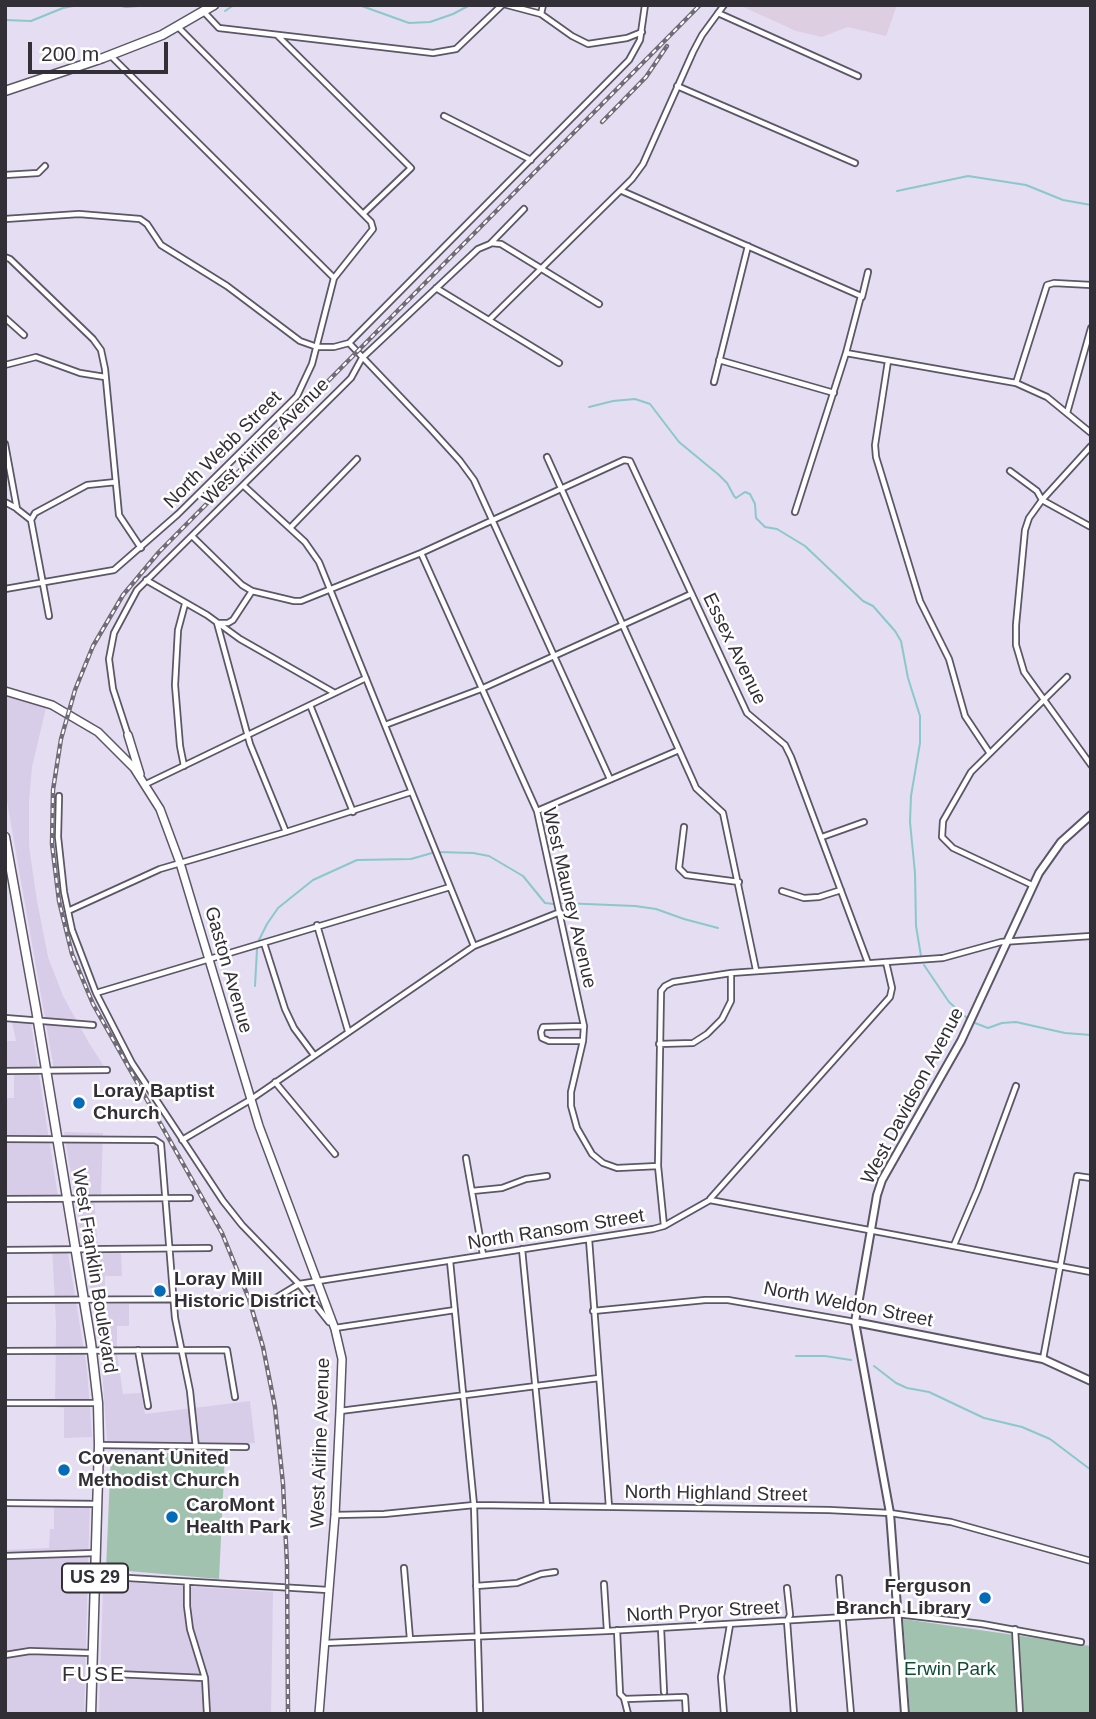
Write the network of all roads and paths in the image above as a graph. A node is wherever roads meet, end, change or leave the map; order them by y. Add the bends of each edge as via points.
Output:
1 (214, 5) edge
2 (504, 5) edge
3 (543, 5) edge
4 (645, 5) edge
5 (724, 5) edge
6 (205, 12) junction
7 (718, 13) junction
8 (541, 14) junction
9 (178, 27) junction
10 (642, 32) junction
11 (277, 35) junction
12 (111, 55) junction
13 (858, 76) dead end
14 (677, 86) junction
15 (5, 91) edge
16 (444, 116) dead end
17 (531, 160) junction
18 (855, 163) dead end
19 (45, 166) dead end
20 (5, 175) edge
21 (622, 191) junction
22 (524, 209) dead end
23 (363, 215) junction
24 (5, 219) edge
25 (490, 244) junction
26 (748, 246) junction
27 (5, 257) edge
28 (540, 268) junction
29 (868, 272) dead end
30 (334, 278) junction
31 (1091, 285) edge
32 (436, 288) junction
33 (862, 298) junction
34 (599, 304) dead end
35 (5, 318) edge
36 (489, 320) junction
37 (1091, 328) edge
38 (24, 335) dead end
39 (349, 343) junction
40 (317, 347) junction
41 (846, 353) junction
42 (362, 358) junction
43 (719, 360) junction
44 (888, 361) junction
45 (559, 363) dead end
46 (5, 365) edge
47 (105, 377) junction
48 (714, 382) dead end
49 (1016, 383) junction
50 (834, 393) junction
51 (1067, 413) junction
52 (1091, 433) edge
53 (5, 444) edge
54 (1091, 446) edge
55 (547, 457) dead end
56 (357, 459) dead end
57 (1010, 471) dead end
58 (116, 482) junction
59 (244, 486) junction
60 (562, 490) junction
61 (1042, 500) junction
62 (5, 502) edge
63 (17, 509) junction
64 (795, 512) dead end
65 (493, 519) junction
66 (31, 520) junction
67 (1091, 527) edge
68 (290, 528) junction
69 (193, 537) junction
70 (141, 548) junction
71 (421, 553) junction
72 (146, 580) junction
73 (42, 583) junction
74 (5, 589) edge
75 (330, 589) junction
76 (252, 591) junction
77 (691, 594) junction
78 (185, 604) junction
79 (49, 616) dead end
80 (217, 623) junction
81 (622, 624) junction
82 (555, 656) junction
83 (1067, 677) dead end
84 (366, 678) junction
85 (481, 689) junction
86 (5, 691) edge
87 (334, 692) junction
88 (1044, 700) junction
89 (310, 705) junction
90 (385, 725) junction
91 (128, 735) junction
92 (247, 735) junction
93 (131, 743) junction
94 (116, 749) junction
95 (679, 750) junction
96 (989, 752) junction
97 (125, 757) junction
98 (1091, 765) edge
99 (184, 766) junction
100 (610, 779) junction
101 (144, 782) junction
102 (411, 792) junction
103 (59, 796) dead end
104 (537, 811) junction
105 (353, 812) junction
106 (1091, 815) edge
107 (864, 822) dead end
108 (684, 827) dead end
109 (286, 832) junction
110 (5, 837) edge
111 (822, 837) junction
112 (180, 863) junction
113 (739, 882) junction
114 (1032, 885) junction
115 (450, 887) junction
116 (841, 890) junction
117 (782, 891) dead end
118 (68, 911) junction
119 (560, 912) junction
120 (317, 925) junction
121 (1091, 936) edge
122 (1007, 942) junction
123 (264, 943) junction
124 (474, 947) junction
125 (208, 959) junction
126 (886, 962) junction
127 (868, 963) junction
128 (757, 971) junction
129 (731, 972) junction
130 (96, 993) junction
131 (5, 1018) edge
132 (38, 1020) junction
133 (93, 1025) dead end
134 (584, 1026) junction
135 (348, 1031) junction
136 (583, 1041) junction
137 (659, 1044) junction
138 (314, 1055) junction
139 (107, 1070) dead end
140 (5, 1071) edge
141 (46, 1072) junction
142 (275, 1082) junction
143 (1016, 1086) dead end
144 (250, 1100) junction
145 (5, 1139) edge
146 (57, 1140) junction
147 (182, 1140) junction
148 (335, 1154) dead end
149 (466, 1158) dead end
150 (658, 1166) junction
151 (547, 1177) dead end
152 (1091, 1178) edge
153 (472, 1191) junction
154 (190, 1198) dead end
155 (5, 1199) edge
156 (166, 1199) junction
157 (67, 1200) junction
158 (710, 1200) junction
159 (664, 1226) junction
160 (870, 1230) junction
161 (589, 1239) junction
162 (954, 1245) junction
163 (209, 1248) dead end
164 (169, 1249) junction
165 (522, 1249) junction
166 (5, 1250) edge
167 (75, 1250) junction
168 (483, 1255) junction
169 (450, 1261) junction
170 (1061, 1266) junction
171 (1091, 1272) edge
172 (317, 1281) junction
173 (299, 1284) junction
174 (225, 1299) dead end
175 (5, 1300) edge
176 (83, 1300) junction
177 (173, 1300) junction
178 (271, 1301) dead end
179 (455, 1310) junction
180 (593, 1311) junction
181 (855, 1322) junction
182 (335, 1329) junction
183 (138, 1350) junction
184 (181, 1350) junction
185 (5, 1351) edge
186 (92, 1351) junction
187 (1043, 1359) junction
188 (599, 1378) junction
189 (1091, 1381) edge
190 (535, 1387) junction
191 (464, 1396) junction
192 (235, 1397) dead end
193 (5, 1403) edge
194 (98, 1404) junction
195 (148, 1406) dead end
196 (341, 1411) junction
197 (99, 1445) junction
198 (246, 1447) dead end
199 (196, 1448) junction
200 (5, 1503) edge
201 (98, 1504) junction
202 (474, 1505) junction
203 (547, 1506) junction
204 (608, 1507) junction
205 (890, 1513) junction
206 (335, 1516) junction
207 (96, 1553) junction
208 (5, 1556) edge
209 (1091, 1560) edge
210 (404, 1568) dead end
211 (555, 1572) dead end
212 (95, 1576) junction
213 (839, 1578) dead end
214 (187, 1582) junction
215 (604, 1584) dead end
216 (476, 1586) junction
217 (787, 1588) dead end
218 (328, 1590) junction
219 (897, 1614) junction
220 (842, 1618) junction
221 (787, 1621) junction
222 (730, 1625) junction
223 (661, 1628) junction
224 (1015, 1629) junction
225 (617, 1630) junction
226 (607, 1631) junction
227 (477, 1637) junction
228 (410, 1639) junction
229 (1081, 1642) dead end
230 (324, 1643) junction
231 (93, 1653) junction
232 (5, 1656) edge
233 (93, 1673) junction
234 (205, 1678) junction
235 (664, 1692) dead end
236 (622, 1696) junction
237 (91, 1714) edge
238 (207, 1714) edge
239 (319, 1714) edge
240 (480, 1714) edge
241 (628, 1714) edge
242 (686, 1714) edge
243 (724, 1714) edge
244 (794, 1714) edge
245 (850, 1714) edge
246 (905, 1714) edge
247 (1020, 1714) edge

1 - 6 main road
2 - 8 street
2 - 11 street via 456,50 444,52
3 - 8 street
4 - 10 street
5 - 7 street
6 - 9 main road
6 - 11 street via 219,29
7 - 13 street
7 - 14 street
8 - 10 street via 588,44
9 - 12 main road
9 - 23 street
10 - 17 street via 629,60
11 - 23 street via 411,168
12 - 15 main road
12 - 30 street
14 - 18 street
14 - 21 street via 643,164
16 - 17 street
17 - 39 street
19 - 20 street via 37,173
21 - 26 street
21 - 28 street
22 - 25 street, West Airline Avenue
23 - 30 street, North Webb Street via 373,229
24 - 40 street via 79,214 140,219 161,244 227,286 291,336
25 - 28 street via 501,244
25 - 32 street, West Airline Avenue via 481,246
26 - 33 street
26 - 43 street
27 - 47 street via 93,339 102,352
28 - 34 street
28 - 36 street
29 - 33 street
30 - 40 street, North Webb Street
31 - 49 street via 1047,285
32 - 36 street
32 - 42 street, West Airline Avenue
33 - 41 street
35 - 38 street
36 - 45 street
37 - 51 street
39 - 40 street
39 - 42 street
40 - 70 street, North Webb Street via 297,396
41 - 44 street
41 - 50 street
42 - 59 street, West Airline Avenue via 351,378
42 - 65 street via 460,461
43 - 48 street
43 - 50 street
44 - 49 street
44 - 96 street via 875,445 878,465 920,601 949,659 965,716
46 - 47 street via 36,357
47 - 58 street
49 - 51 street via 1040,393
50 - 64 street
51 - 52 street
53 - 63 street
54 - 61 street
55 - 60 street
56 - 68 street
57 - 61 street
58 - 66 street via 88,485 35,513
58 - 70 street via 119,515
59 - 68 street
59 - 69 street, West Airline Avenue
60 - 65 street
60 - 77 street, Essex Avenue via 630,461
60 - 81 street
61 - 67 street
61 - 88 street via 1025,530 1016,645 1024,672
62 - 63 street
63 - 66 street
65 - 71 street
65 - 82 street
66 - 73 street
68 - 75 street via 315,555
69 - 72 street, West Airline Avenue
69 - 76 street
70 - 73 street, North Webb Street via 108,573
71 - 75 street
71 - 85 street, West Mauney Avenue
72 - 78 street
72 - 91 street, West Airline Avenue via 121,616 109,659
73 - 74 street, North Webb Street
73 - 79 street
75 - 76 street via 294,601
75 - 84 street
76 - 80 street via 233,620
77 - 81 street
77 - 111 street, Essex Avenue via 747,713 785,745
78 - 80 street
78 - 99 street via 178,630 175,685
80 - 87 street
80 - 92 street
81 - 82 street
81 - 95 street
82 - 85 street
82 - 100 street
83 - 88 street
84 - 87 street
84 - 90 street
85 - 90 street
85 - 104 street, West Mauney Avenue
86 - 94 main road, Gaston Avenue via 44,702 82,722
87 - 89 street
88 - 96 street
88 - 98 street
89 - 92 street
89 - 105 street
90 - 102 street
91 - 93 main road
91 - 94 main road via 125,744
92 - 99 street
92 - 109 street
93 - 97 main road
93 - 101 main road
94 - 97 main road, Gaston Avenue
95 - 100 street
95 - 113 street via 696,788 723,813
96 - 114 street via 948,811 942,837 953,848
97 - 101 main road, Gaston Avenue
99 - 101 street
100 - 104 street
101 - 112 main road, Gaston Avenue via 160,809
102 - 105 street
102 - 115 street
103 - 118 street, West Airline Avenue via 60,862
104 - 119 street, West Mauney Avenue
105 - 109 street
106 - 114 street, West Davidson Avenue via 1056,847
107 - 111 street
108 - 113 street via 679,868 686,875
109 - 112 street
110 - 132 main road, West Franklin Boulevard / US 29
111 - 116 street, Essex Avenue
112 - 118 street
112 - 125 main road, Gaston Avenue
113 - 128 street
114 - 122 street, West Davidson Avenue
115 - 120 street
115 - 124 street
116 - 117 street via 804,898
116 - 127 street, Essex Avenue
118 - 130 street, West Airline Avenue
119 - 124 street
119 - 134 street, West Mauney Avenue
120 - 123 street
120 - 135 street
121 - 122 street
122 - 126 street via 951,957
122 - 160 street, West Davidson Avenue via 961,1041 882,1180
123 - 125 street
123 - 138 street via 285,1009
124 - 135 street
125 - 130 street
125 - 144 main road, Gaston Avenue
126 - 127 street
126 - 158 street, North Ransom Street via 890,996
127 - 128 street
128 - 129 street
129 - 137 street via 731,1002 708,1034 693,1043
129 - 137 street via 665,985
130 - 147 street, West Airline Avenue via 132,1063
131 - 132 street
132 - 133 street
132 - 141 main road, West Franklin Boulevard / US 29
134 - 136 street, West Mauney Avenue
134 - 136 street via 543,1027 541,1032 549,1041
135 - 138 street
136 - 150 street, West Mauney Avenue via 571,1099 587,1148 610,1166
137 - 150 street
138 - 142 street
139 - 141 street
140 - 141 street
141 - 146 main road, West Franklin Boulevard / US 29
142 - 144 street
142 - 148 street
143 - 162 street
144 - 147 street
144 - 172 main road, Gaston Avenue
145 - 146 street
146 - 156 street via 160,1142
146 - 157 main road, West Franklin Boulevard / US 29
147 - 173 street, West Airline Avenue via 229,1209
149 - 153 street
150 - 159 street
151 - 153 street
152 - 170 street via 1077,1176
153 - 168 street
154 - 156 street
155 - 157 street
156 - 157 street
156 - 164 street
157 - 167 main road, West Franklin Boulevard / US 29
158 - 159 street, North Ransom Street
158 - 160 street
159 - 161 street, North Ransom Street
160 - 162 street
160 - 181 street, West Davidson Avenue
161 - 165 street, North Ransom Street
161 - 180 street
162 - 170 street
163 - 164 street
164 - 167 street
164 - 177 street
165 - 168 street, North Ransom Street
165 - 190 street
166 - 167 street
167 - 176 main road, West Franklin Boulevard / US 29
168 - 169 street, North Ransom Street
169 - 172 street, North Ransom Street
169 - 179 street
170 - 171 street
170 - 187 street
172 - 173 street, North Ransom Street
172 - 182 main road, Gaston Avenue
173 - 178 street, North Ransom Street
173 - 182 street, West Airline Avenue
174 - 177 street
175 - 176 street
176 - 177 street
176 - 186 main road, West Franklin Boulevard / US 29
177 - 184 street
179 - 182 street
179 - 191 street
180 - 181 street, North Weldon Street via 728,1300
180 - 188 street
181 - 187 street, North Weldon Street
181 - 205 street, West Davidson Avenue
182 - 196 main road, West Airline Avenue via 342,1359
183 - 184 street
183 - 186 street
183 - 195 street
184 - 192 street via 227,1350
184 - 199 street
185 - 186 street
186 - 194 main road, West Franklin Boulevard / US 29
187 - 189 street, North Weldon Street
188 - 190 street
188 - 204 street
190 - 191 street
190 - 203 street
191 - 196 street
191 - 202 street
193 - 194 street
194 - 197 main road, West Franklin Boulevard / US 29
196 - 206 main road, West Airline Avenue
197 - 199 street
197 - 201 main road, West Franklin Boulevard / US 29
198 - 199 street
200 - 201 street
201 - 207 main road, West Franklin Boulevard / US 29
202 - 203 street, North Highland Street
202 - 206 street, North Highland Street
202 - 216 street
203 - 204 street, North Highland Street
204 - 205 street, North Highland Street
205 - 209 street, North Highland Street via 948,1521
205 - 219 street, West Davidson Avenue
206 - 218 main road, West Airline Avenue
207 - 208 street
207 - 212 main road, West Franklin Boulevard / US 29
210 - 228 street
211 - 216 street via 517,1583
212 - 214 street
212 - 231 main road, West Franklin Boulevard / US 29
213 - 220 street
214 - 218 street
214 - 234 street via 191,1635
215 - 226 street
216 - 227 street
217 - 221 street
218 - 230 main road, West Airline Avenue
219 - 220 street, North Pryor Street
219 - 224 street, North Pryor Street
219 - 246 street, West Davidson Avenue
220 - 221 street, North Pryor Street
220 - 245 street
221 - 222 street, North Pryor Street
221 - 244 street
222 - 223 street, North Pryor Street
222 - 243 street via 721,1677
223 - 225 street, North Pryor Street
223 - 235 street
224 - 229 street, North Pryor Street
224 - 247 street
225 - 226 street, North Pryor Street
225 - 236 street
226 - 227 street, North Pryor Street
227 - 228 street, North Pryor Street
227 - 240 street
228 - 230 street, North Pryor Street
230 - 239 main road, West Airline Avenue
231 - 232 street via 43,1651
231 - 233 main road, West Franklin Boulevard / US 29
233 - 234 street
233 - 237 main road, West Franklin Boulevard / US 29
234 - 238 street
236 - 241 street
236 - 242 street via 685,1697

